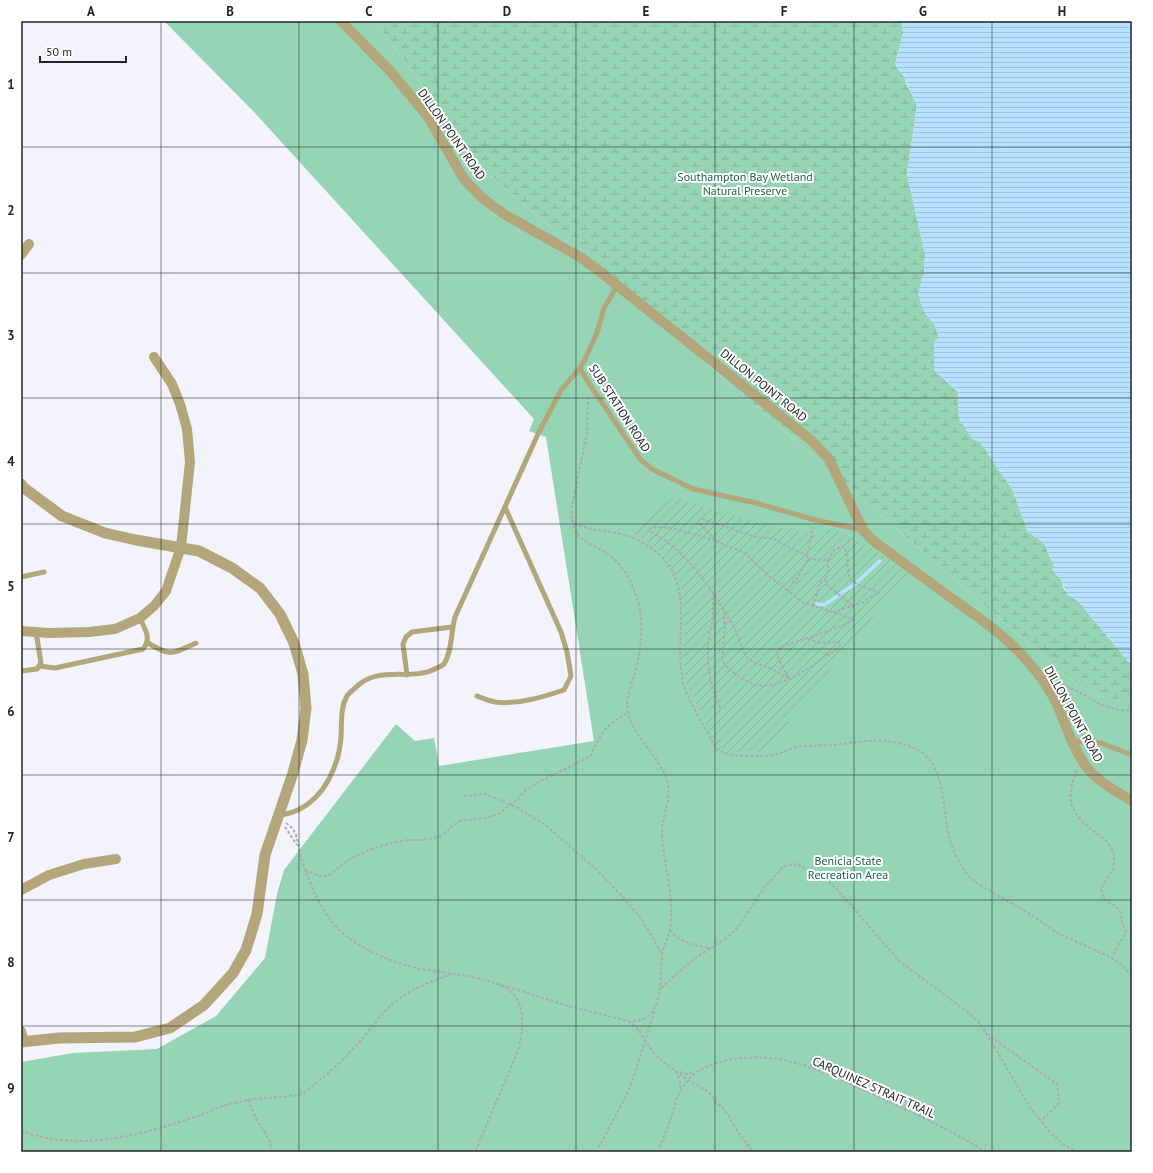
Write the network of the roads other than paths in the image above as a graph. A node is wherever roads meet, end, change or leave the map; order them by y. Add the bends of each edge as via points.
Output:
1 (341, 21) edge
2 (29, 244) dead end
3 (21, 255) edge
4 (617, 286) junction
5 (154, 357) dead end
6 (580, 368) junction
7 (21, 484) edge
8 (506, 507) junction
9 (863, 530) junction
10 (181, 547) junction
11 (44, 572) dead end
12 (21, 576) edge
13 (140, 618) junction
14 (452, 627) junction
15 (21, 631) edge
16 (36, 632) junction
17 (148, 643) junction
18 (196, 643) dead end
19 (39, 666) junction
20 (21, 671) edge
21 (407, 674) junction
22 (477, 696) dead end
23 (1072, 742) junction
24 (1132, 755) edge
25 (1132, 801) edge
26 (277, 816) junction
27 (116, 859) dead end
28 (21, 890) edge
29 (22, 1038) edge

1 - 4 street, DILLON POINT ROAD via 391,72 428,117 464,179 481,196 504,214 580,257
2 - 3 street
4 - 6 lane, SUB STATION ROAD via 604,308 597,333
4 - 9 street, DILLON POINT ROAD via 812,441 829,460
5 - 10 street via 172,384 187,429 190,462
6 - 8 lane via 561,390 538,434
6 - 9 lane, SUB STATION ROAD via 641,460 652,469 693,489
7 - 10 street via 62,516 105,533
8 - 14 lane
8 - 22 lane via 561,632 571,676 564,690 518,702 494,702
9 - 23 street, DILLON POINT ROAD via 871,539 978,616 1035,669 1058,707
10 - 13 street via 166,591
10 - 26 street via 199,551 232,568 260,588 280,614 294,643 303,674 306,708 295,767
11 - 12 lane
13 - 16 street via 115,629 89,632
13 - 17 lane
14 - 21 lane via 450,648 444,665 432,671
14 - 21 lane via 412,632 406,637 403,644
15 - 16 street
16 - 19 lane via 41,662
17 - 18 lane via 170,654
17 - 19 lane via 143,649 131,653 55,668
19 - 20 lane via 37,669
21 - 26 lane via 375,676 360,683 348,695 342,710 338,757 325,787 311,802 298,810
23 - 24 lane via 1101,743
23 - 25 street, DILLON POINT ROAD via 1094,774
26 - 29 street via 265,855 258,914 248,945 233,973 204,1005 170,1028 135,1037
27 - 28 street via 84,864 56,873

